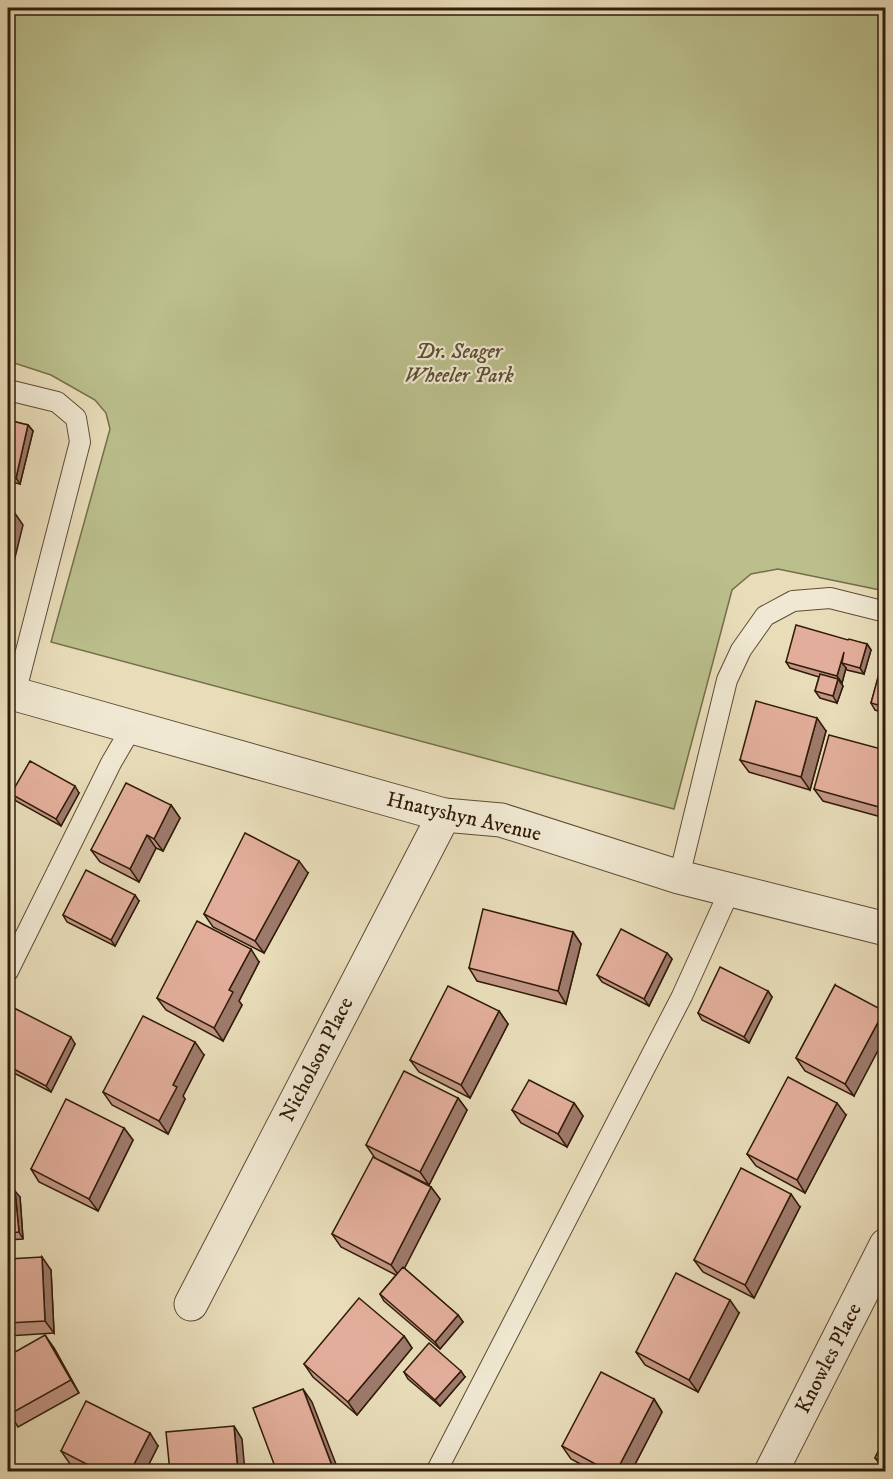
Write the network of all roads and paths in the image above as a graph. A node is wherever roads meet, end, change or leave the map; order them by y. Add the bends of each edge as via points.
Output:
1 (8, 390) edge
2 (885, 612) edge
3 (11, 693) edge
4 (132, 727) junction
5 (444, 815) junction
6 (679, 877) junction
7 (730, 890) junction
8 (885, 929) edge
9 (8, 971) edge
10 (885, 1245) edge
11 (190, 1304) dead end
12 (436, 1472) edge
13 (771, 1472) edge

1 - 3 lane via 57,402 76,418 80,442
2 - 6 lane via 830,598 793,601 765,616 741,650 727,680
3 - 4 street, Hnatyshyn Avenue
4 - 5 street, Hnatyshyn Avenue
4 - 9 lane
5 - 6 street, Hnatyshyn Avenue via 501,820
5 - 11 street, Nicholson Place
6 - 7 street, Hnatyshyn Avenue
7 - 8 street, Hnatyshyn Avenue
7 - 12 lane via 682,996
10 - 13 street, Knowles Place

